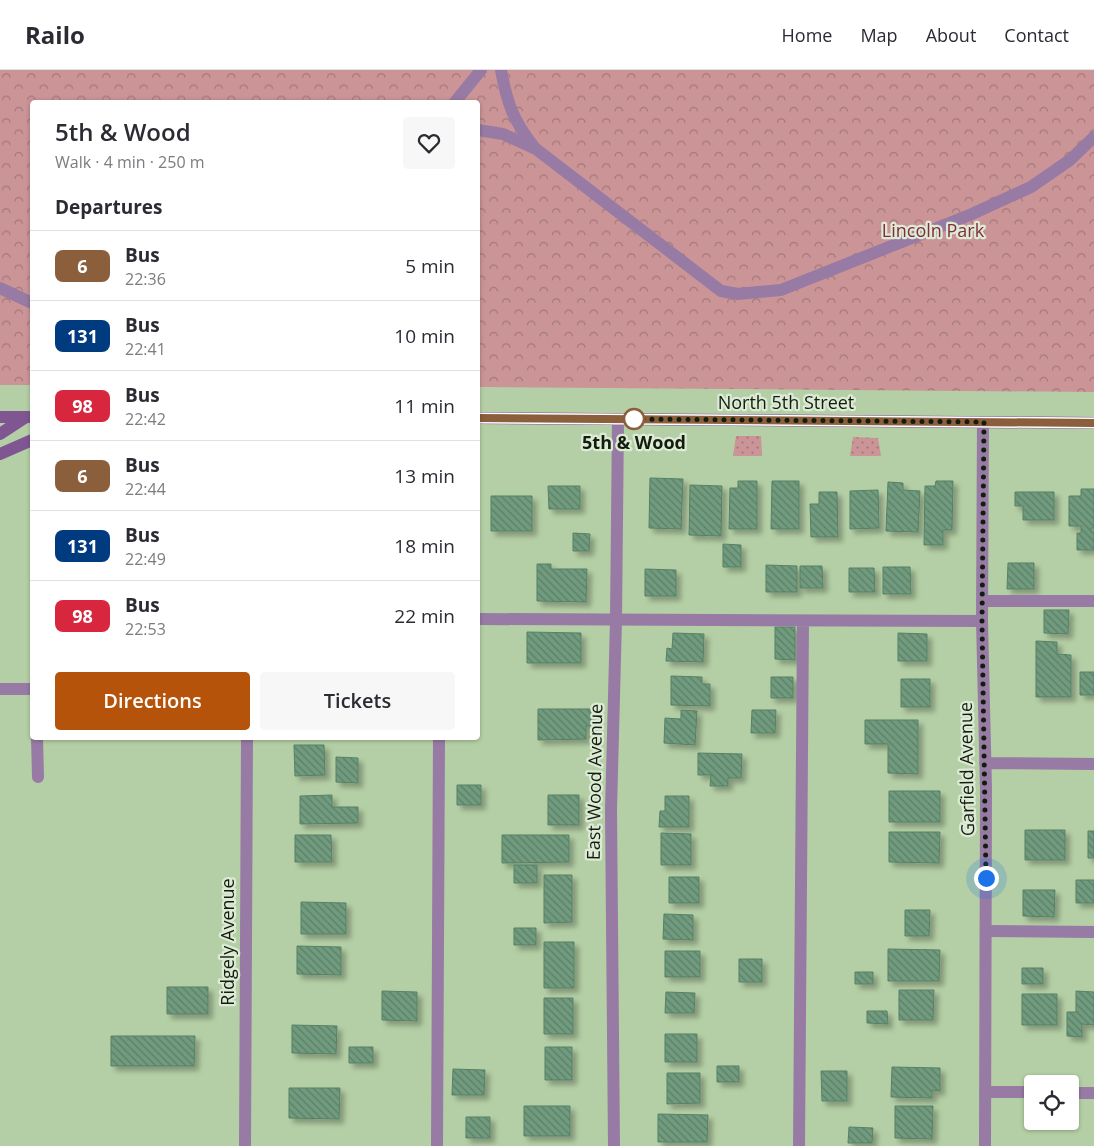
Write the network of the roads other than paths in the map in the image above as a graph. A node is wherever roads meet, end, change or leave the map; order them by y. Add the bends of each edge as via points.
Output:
1 (481, 70) edge
2 (501, 70) edge
3 (457, 100) edge
4 (480, 130) edge
5 (1094, 137) edge
6 (536, 149) junction
7 (0, 288) edge
8 (30, 302) edge
9 (30, 415) edge
10 (0, 417) edge
11 (480, 418) edge
12 (618, 419) junction
13 (984, 422) junction
14 (1094, 423) edge
15 (0, 434) edge
16 (30, 441) edge
17 (0, 454) edge
18 (982, 601) junction
19 (1094, 601) edge
20 (480, 619) edge
21 (616, 620) junction
22 (803, 621) junction
23 (982, 621) junction
24 (30, 689) edge
25 (0, 690) edge
26 (37, 740) edge
27 (247, 740) edge
28 (439, 740) edge
29 (985, 763) junction
30 (1094, 764) edge
31 (38, 777) dead end
32 (986, 931) junction
33 (1094, 932) edge
34 (986, 1092) junction
35 (1024, 1092) edge
36 (1079, 1093) edge
37 (1094, 1093) edge
38 (245, 1146) edge
39 (437, 1146) edge
40 (614, 1146) edge
41 (799, 1146) edge
42 (985, 1146) edge

1 - 3 street
2 - 6 street via 506,97 517,125
4 - 6 street via 503,134
5 - 6 street via 1070,160 1031,187 972,214 781,290 738,294 721,291
7 - 8 street
9 - 10 main road
9 - 15 main road
11 - 12 main road, North 5th Street
12 - 13 main road, North 5th Street
12 - 21 street, East Wood Avenue
13 - 14 main road, North 5th Street
13 - 18 street, Garfield Avenue
16 - 17 main road
18 - 19 street
18 - 23 street, Garfield Avenue
20 - 21 street
21 - 22 street
21 - 40 street, East Wood Avenue via 611,810
22 - 23 street
22 - 41 street
23 - 29 street, Garfield Avenue
24 - 25 street
26 - 31 street
27 - 38 street, Ridgely Avenue
28 - 39 street
29 - 30 street
29 - 32 street, Garfield Avenue
32 - 33 street
32 - 34 street, Garfield Avenue
34 - 35 street
34 - 42 street, Garfield Avenue
36 - 37 street

